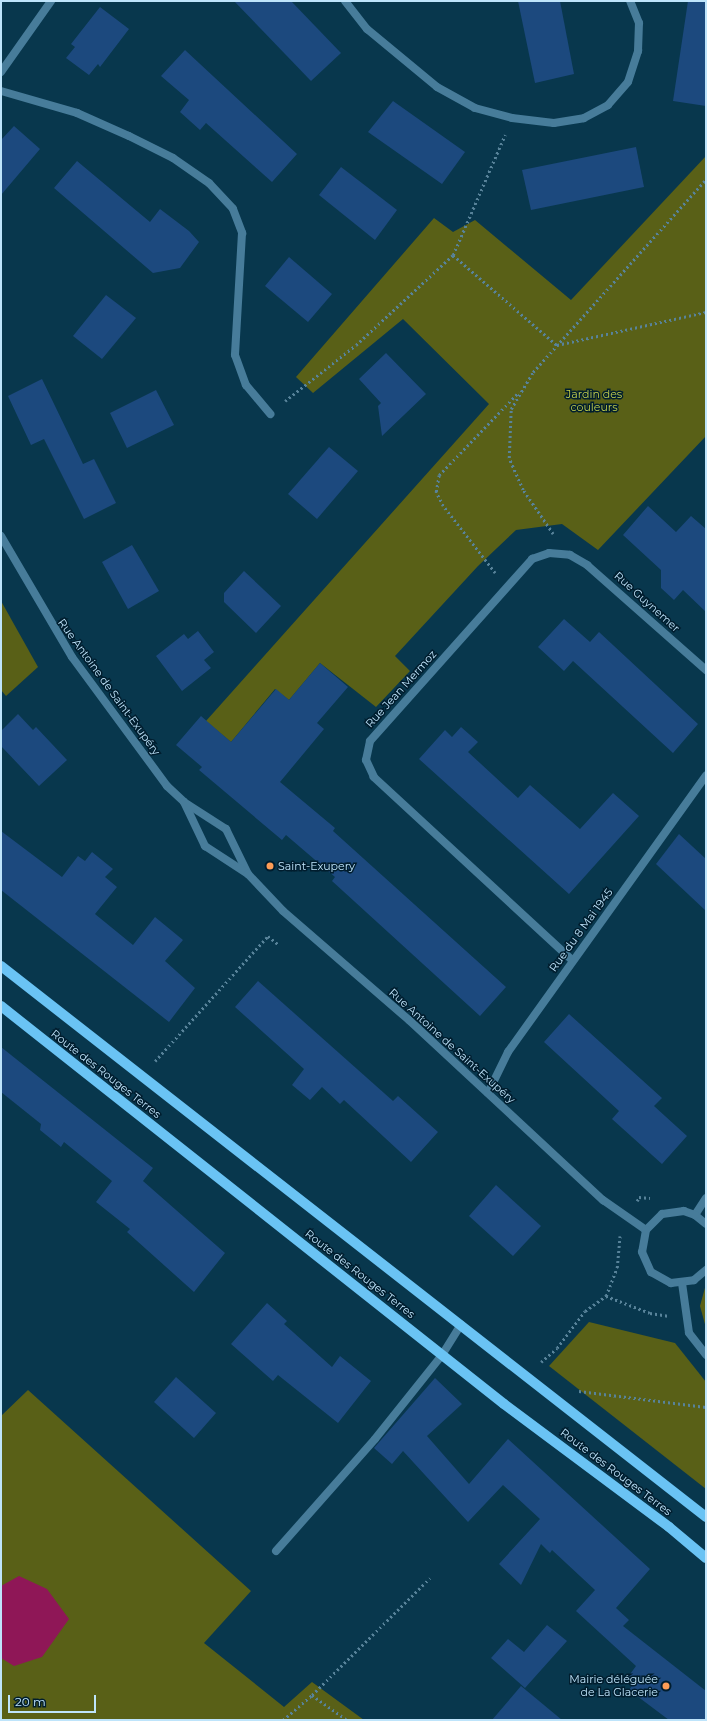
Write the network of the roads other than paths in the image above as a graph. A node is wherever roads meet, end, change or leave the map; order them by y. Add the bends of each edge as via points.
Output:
1 (51, 1) edge
2 (345, 1) edge
3 (630, 1) edge
4 (1, 72) edge
5 (1, 91) edge
6 (270, 414) road end
7 (1, 536) edge
8 (570, 555) joint
9 (706, 670) edge
10 (706, 775) edge
11 (699, 784) junction
12 (706, 791) edge
13 (184, 802) junction
14 (248, 874) junction
15 (572, 960) junction
16 (1, 966) edge
17 (1, 1006) edge
18 (488, 1093) junction
19 (706, 1198) edge
20 (695, 1214) junction
21 (706, 1224) edge
22 (646, 1230) junction
23 (706, 1270) edge
24 (682, 1283) junction
25 (461, 1325) junction
26 (442, 1355) junction
27 (706, 1355) edge
28 (706, 1517) edge
29 (276, 1552) dead end
30 (706, 1558) edge

1 - 4 street
2 - 3 street via 367,29 437,86 475,108 512,118 554,123 584,118 608,105 628,82 638,51 639,23
5 - 6 street via 77,113 148,145 173,158 209,183 233,209 242,232 235,355 246,385
7 - 13 street, Rue Antoine de Saint-Exupéry via 72,658 167,786
8 - 9 street, Rue Guynemer via 607,581
8 - 15 street, Rue Jean Mermoz via 549,553 532,559 370,741 366,760 374,777
10 - 11 street, Rue du 8 Mai 1945
11 - 12 street
11 - 15 street, Rue du 8 Mai 1945
13 - 14 street, Rue Antoine de Saint-Exupéry via 226,829
13 - 14 street, Rue Antoine de Saint-Exupéry via 205,846
14 - 18 street, Rue Antoine de Saint-Exupéry via 283,911
15 - 18 street, Rue du 8 Mai 1945 via 508,1052
16 - 25 main road, Route des Rouges Terres
17 - 26 main road, Route des Rouges Terres
18 - 22 street, Rue Antoine de Saint-Exupéry via 603,1200
19 - 20 street
20 - 21 street
20 - 22 street via 673,1211 662,1214
22 - 24 street via 642,1252 651,1272 671,1283
23 - 24 street via 694,1280
24 - 27 street via 689,1333
25 - 26 street
25 - 28 main road, Route des Rouges Terres
26 - 29 street via 375,1439
26 - 30 main road, Route des Rouges Terres

